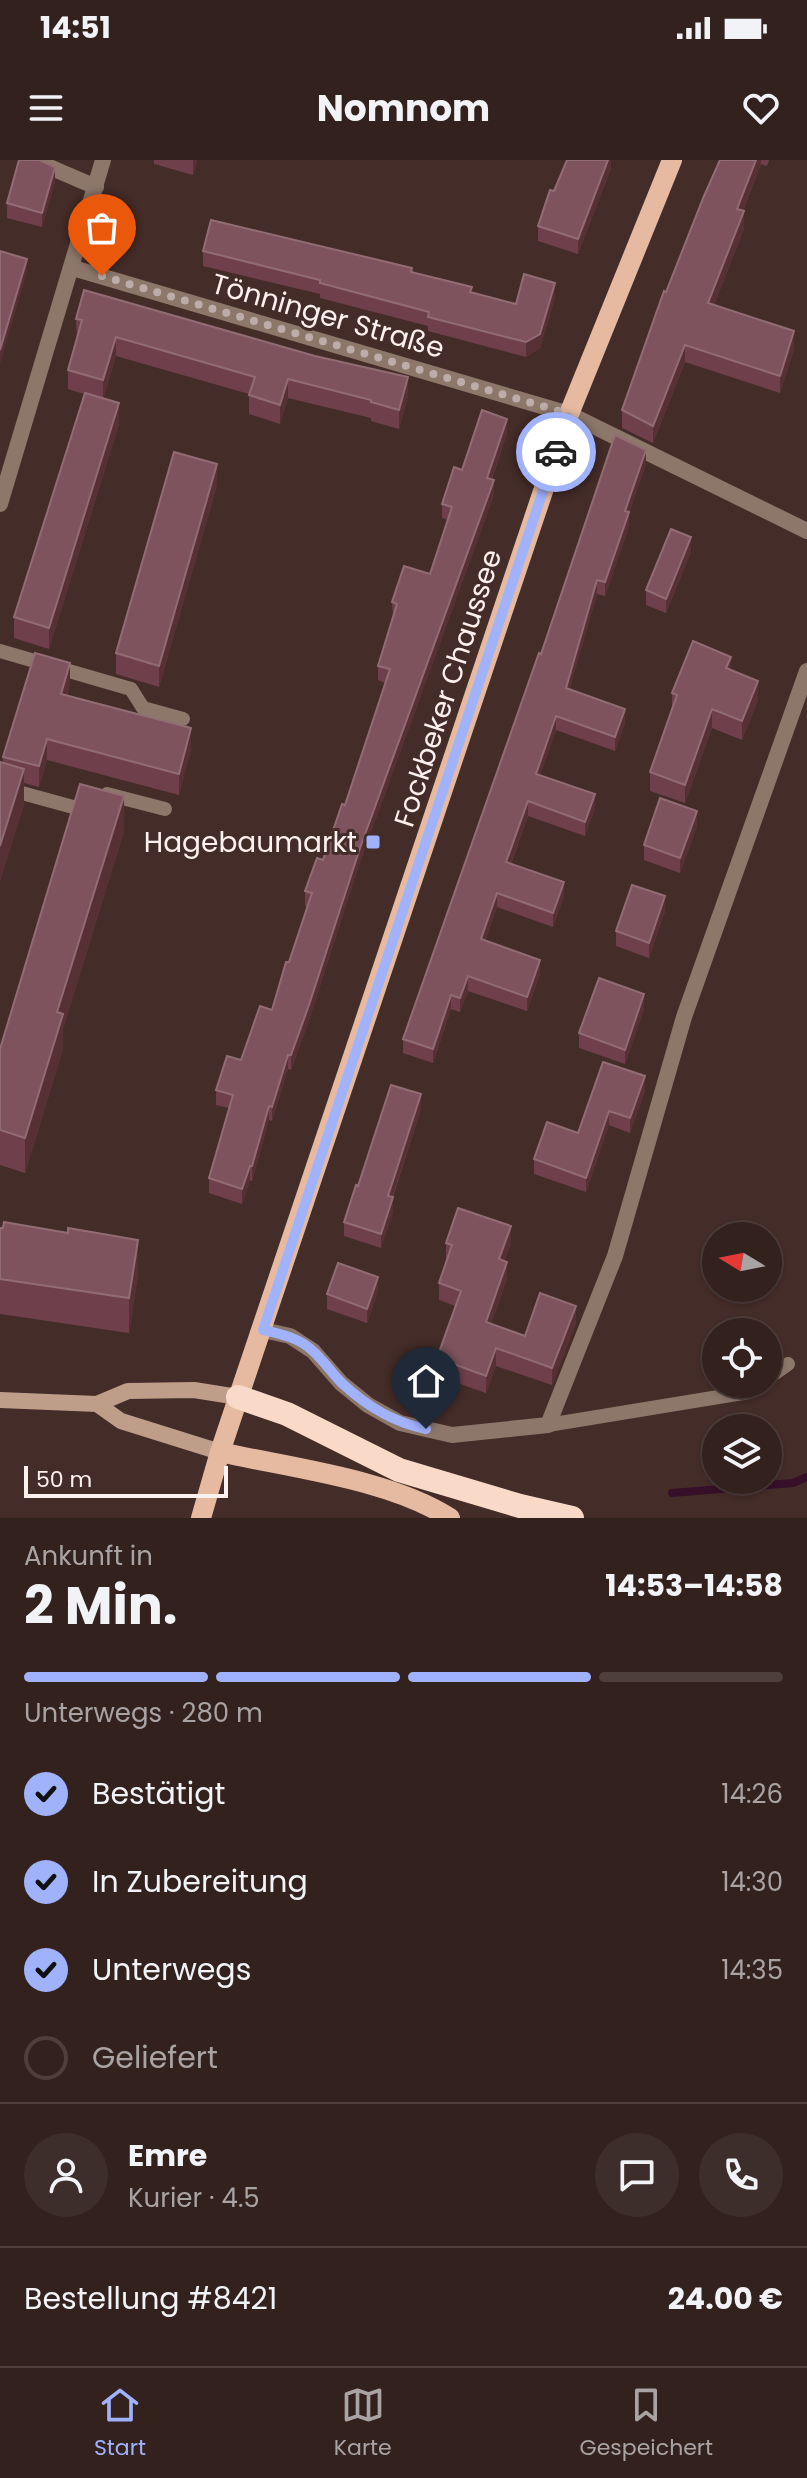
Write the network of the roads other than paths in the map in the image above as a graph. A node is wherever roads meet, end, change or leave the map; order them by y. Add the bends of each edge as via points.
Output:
1 (33, 160) edge
2 (103, 160) edge
3 (672, 160) edge
4 (96, 187) junction
5 (73, 268) junction
6 (569, 414) junction
7 (0, 504) edge
8 (807, 531) edge
9 (0, 651) edge
10 (807, 671) edge
11 (183, 719) dead end
12 (0, 787) edge
13 (165, 809) dead end
14 (263, 1330) junction
15 (788, 1364) dead end
16 (782, 1368) edge
17 (238, 1397) junction
18 (712, 1398) edge
19 (0, 1400) edge
20 (97, 1404) junction
21 (548, 1425) junction
22 (220, 1452) junction
23 (201, 1518) edge
24 (450, 1518) edge
25 (572, 1518) edge

1 - 4 street
2 - 4 street
3 - 6 main road, Fockbeker Chaussee
4 - 5 street
5 - 6 street, Tönninger Straße
5 - 7 street
6 - 8 street, Tönninger Straße
6 - 14 main road, Fockbeker Chaussee
9 - 11 lane via 131,689 143,708
10 - 21 street via 684,1017 615,1256
12 - 13 lane via 84,810 102,793
14 - 17 main road, Fockbeker Chaussee
14 - 21 street via 290,1336 313,1351 341,1383 400,1423 452,1435
15 - 16 lane
17 - 20 street via 194,1390 128,1391
17 - 22 main road, Fockbeker Chaussee
17 - 25 highway via 287,1414 399,1470
18 - 21 lane
19 - 20 street
20 - 22 street via 121,1421
22 - 23 main road, Fockbeker Chaussee
22 - 24 main road via 342,1478 408,1497

